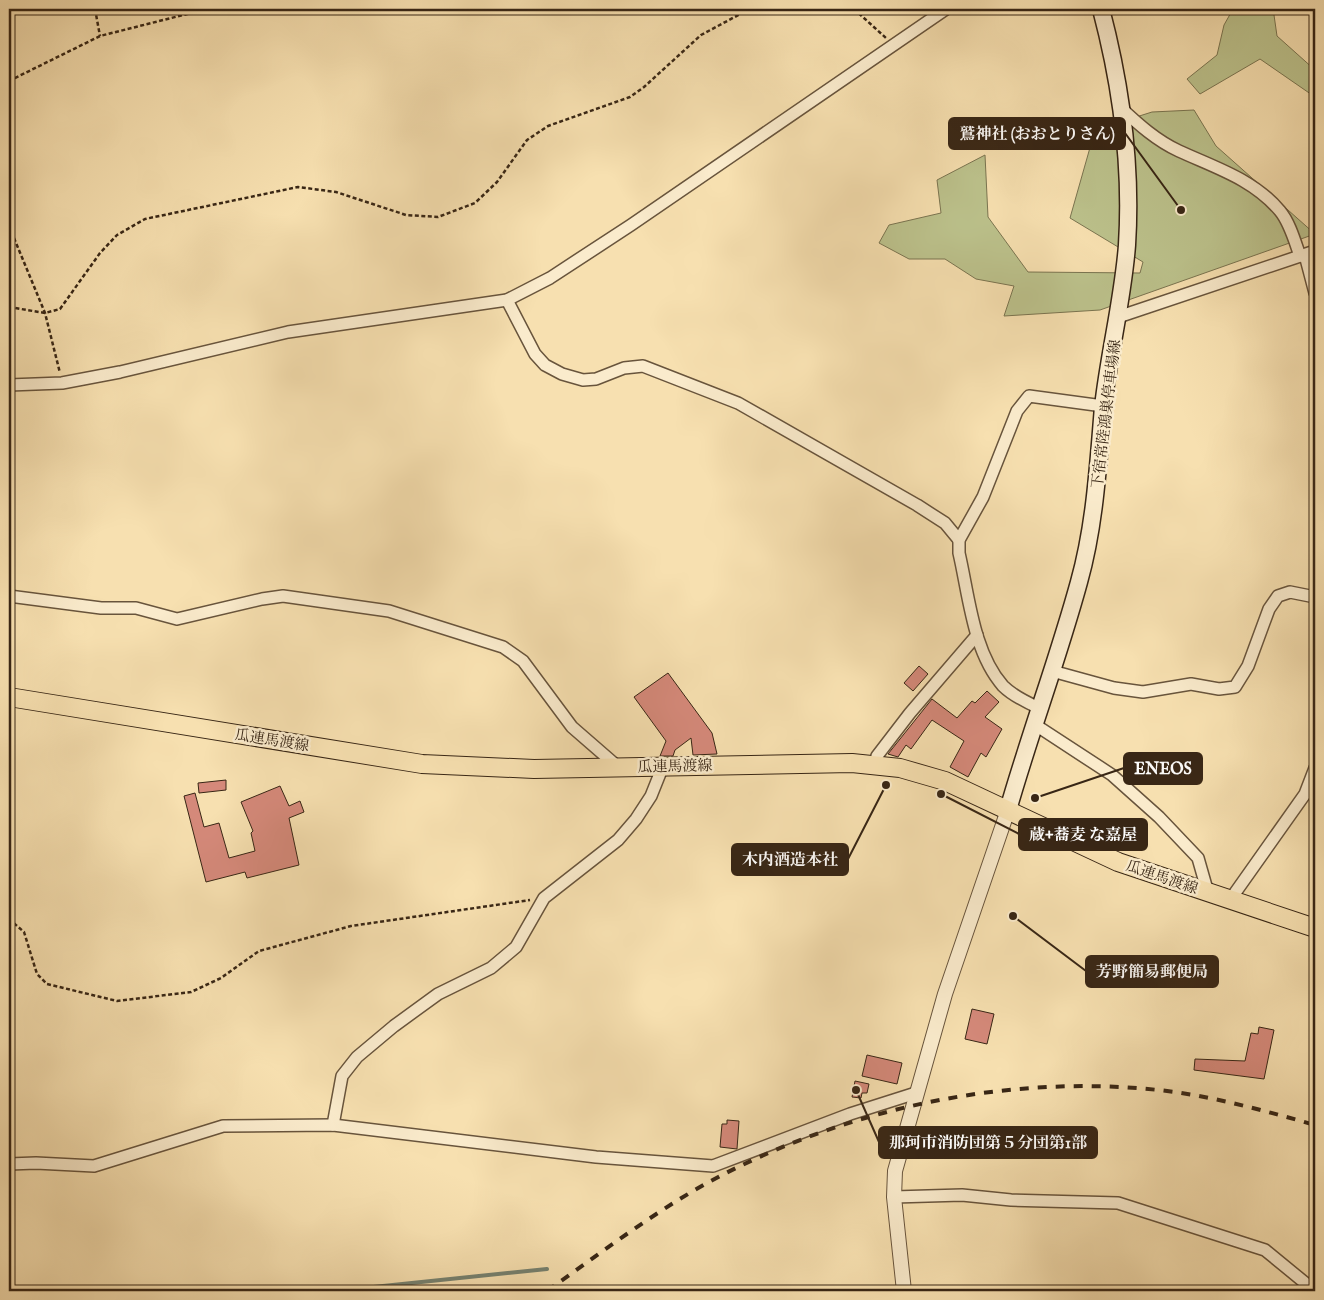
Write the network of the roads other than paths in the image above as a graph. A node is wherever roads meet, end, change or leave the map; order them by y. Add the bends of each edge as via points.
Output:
1 (946, 9) edge
2 (1101, 9) edge
3 (1121, 108) junction
4 (1307, 254) edge
5 (1315, 293) edge
6 (507, 300) junction
7 (1118, 317) junction
8 (9, 385) edge
9 (1103, 406) junction
10 (959, 540) junction
11 (9, 596) edge
12 (1315, 597) edge
13 (977, 635) junction
14 (1052, 671) junction
15 (9, 697) edge
16 (1039, 708) junction
17 (1034, 724) junction
18 (875, 764) junction
19 (663, 766) junction
20 (618, 767) junction
21 (1315, 768) edge
22 (1008, 810) junction
23 (1208, 893) junction
24 (1230, 900) junction
25 (1315, 928) edge
26 (916, 1093) junction
27 (333, 1125) junction
28 (9, 1164) edge
29 (894, 1197) junction
30 (904, 1291) edge
31 (1315, 1291) edge

1 - 6 street via 615,236 550,278
2 - 3 main road, 下宿常陸鴻巣停車場線 via 1112,50
3 - 4 street via 1141,127 1178,150 1258,189 1282,213
3 - 7 main road, 下宿常陸鴻巣停車場線 via 1128,193 1127,246
4 - 5 street
4 - 7 street
6 - 8 street via 288,332 62,383
6 - 10 street via 535,354 545,365 582,380 643,366 738,402 917,505 945,523
7 - 9 main road, 下宿常陸鴻巣停車場線
9 - 10 street via 1029,396 1017,411 983,497
9 - 14 main road, 下宿常陸鴻巣停車場線 via 1098,488 1080,580
10 - 13 street
11 - 20 street via 101,608 136,608 177,619 283,596 389,611 495,644 523,661 572,727
12 - 14 street via 1290,592 1278,596 1269,609 1248,666 1235,687 1219,689 1191,684 1143,692 1114,688
13 - 16 street via 992,670 1004,687
13 - 18 street via 910,712 877,756
14 - 16 main road, 下宿常陸鴻巣停車場線
15 - 20 main road, 瓜連馬渡線 via 422,764 534,769
16 - 17 main road, 下宿常陸鴻巣停車場線
17 - 22 main road, 下宿常陸鴻巣停車場線
17 - 23 street via 1112,775 1159,818 1198,858
18 - 19 main road, 瓜連馬渡線
18 - 22 main road, 瓜連馬渡線 via 922,773
19 - 20 main road, 瓜連馬渡線
19 - 27 street via 651,796 636,819 624,833 544,898 516,947 491,968 438,994 357,1057 342,1076
21 - 24 street via 1304,794
22 - 23 main road, 瓜連馬渡線 via 1118,862
22 - 26 street via 945,994
23 - 24 main road, 瓜連馬渡線
24 - 25 main road, 瓜連馬渡線
26 - 27 street via 850,1114 713,1166 596,1158
26 - 29 street via 895,1171
27 - 28 street via 223,1126 94,1166 36,1162
29 - 30 street
29 - 31 street via 962,1195 1118,1203 1265,1250

